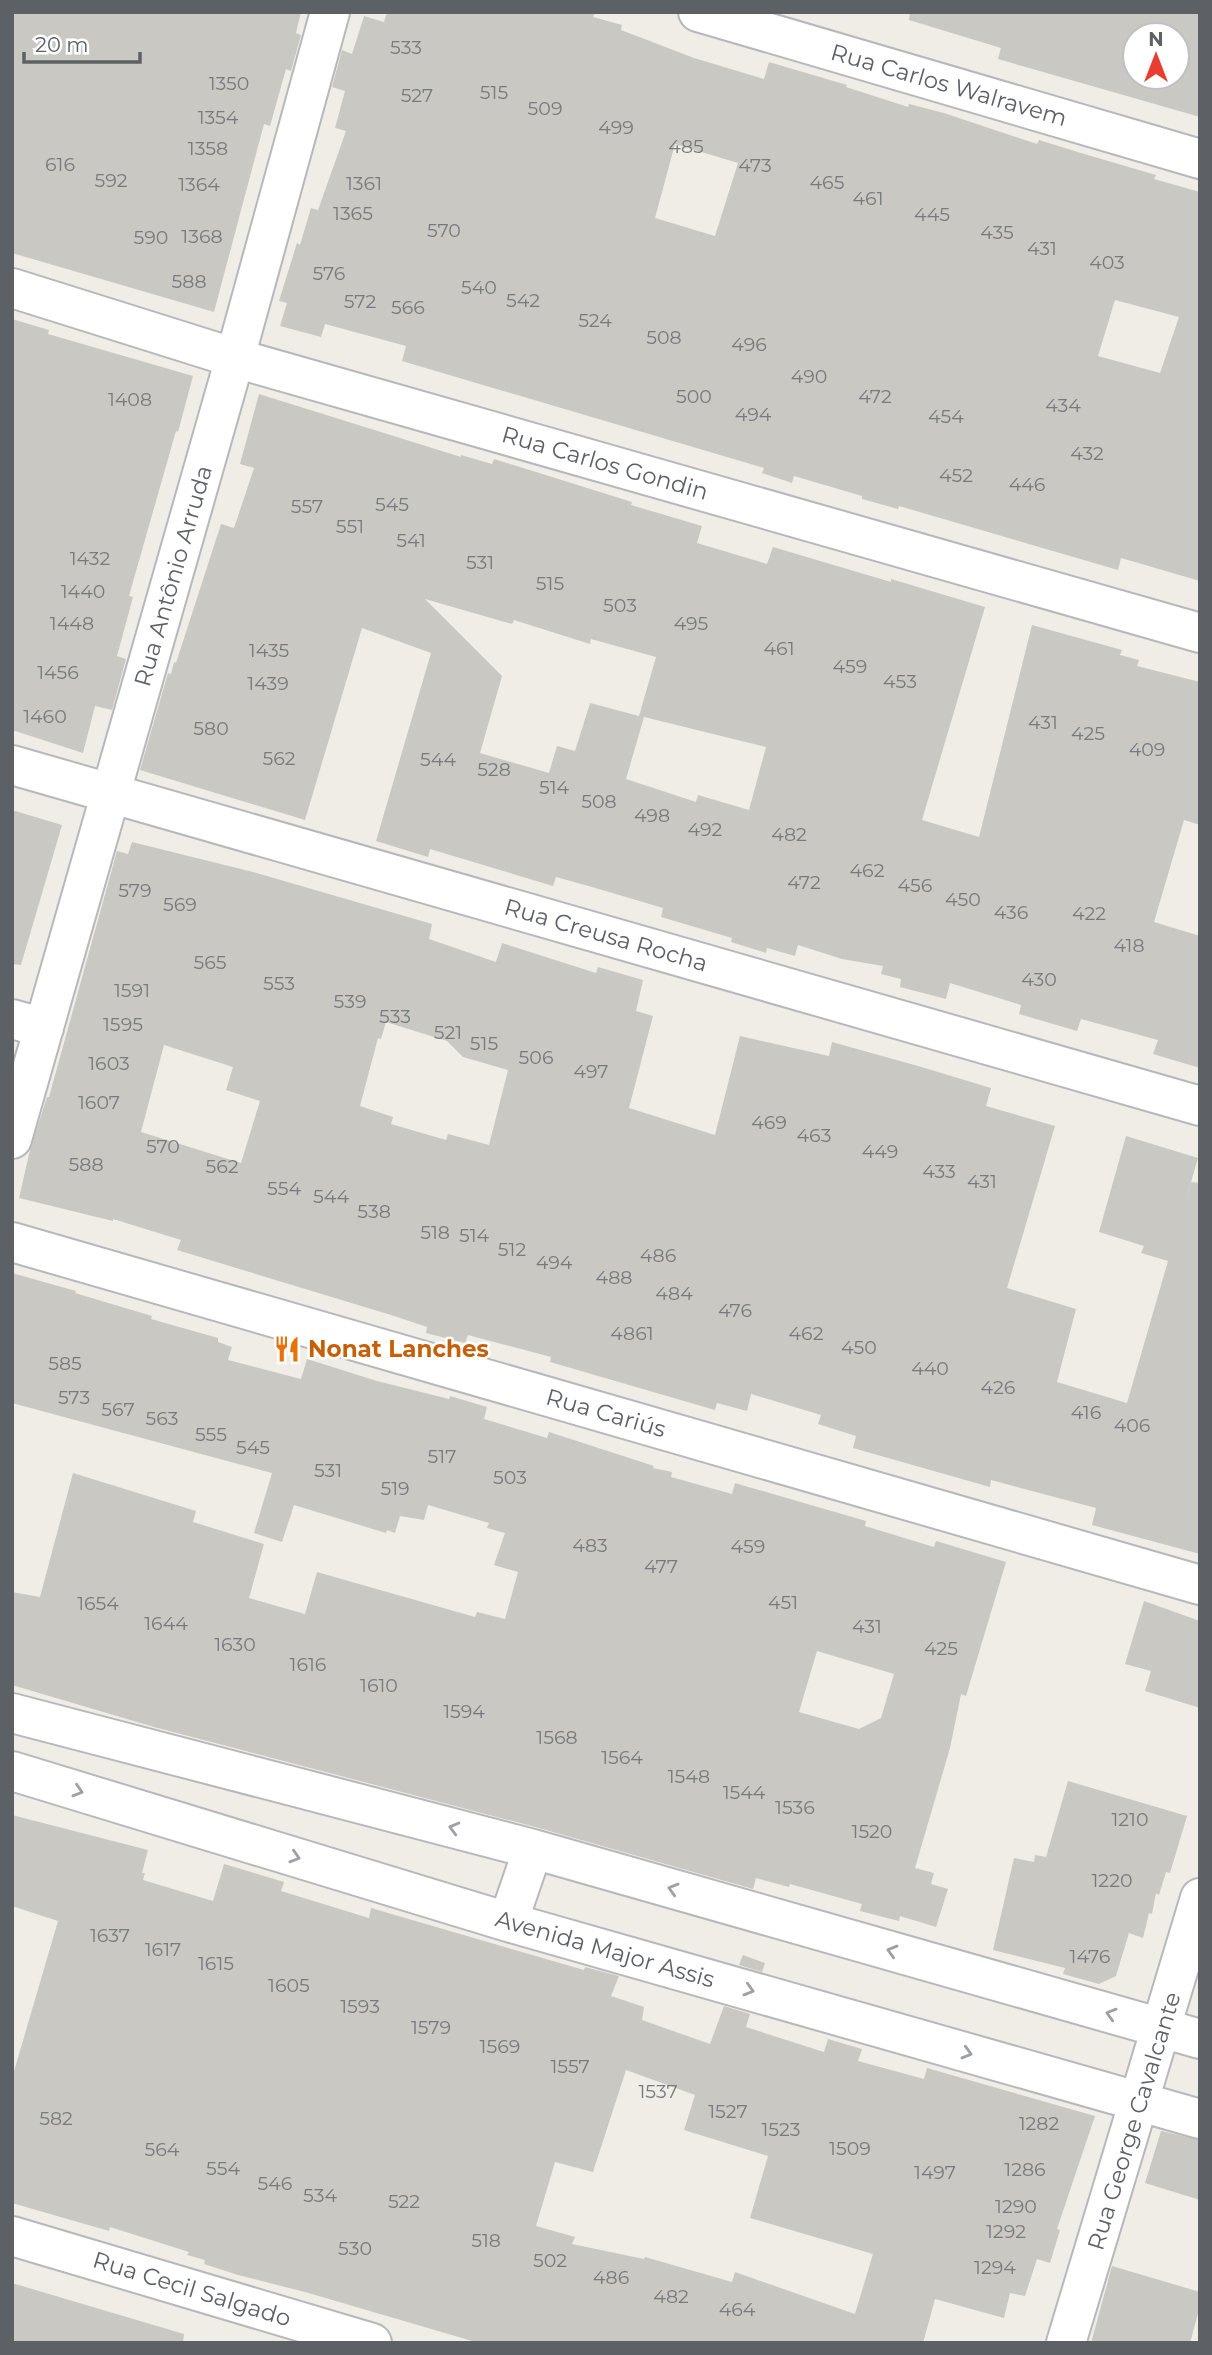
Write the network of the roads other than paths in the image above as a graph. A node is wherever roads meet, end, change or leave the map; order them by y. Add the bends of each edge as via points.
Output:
1 (330, 12) edge
2 (698, 12) edge
3 (1200, 159) edge
4 (12, 288) edge
5 (235, 358) junction
6 (1200, 633) edge
7 (12, 765) edge
8 (111, 793) junction
9 (28, 1024) edge
10 (1200, 1106) edge
11 (12, 1139) edge
12 (12, 1242) edge
13 (1200, 1585) edge
14 (12, 1713) edge
15 (12, 1771) edge
16 (533, 1849) junction
17 (1200, 1898) edge
18 (508, 1922) junction
19 (1162, 2028) junction
20 (1200, 2039) edge
21 (1140, 2102) junction
22 (1200, 2119) edge
23 (12, 2236) edge
24 (372, 2343) edge
25 (1066, 2343) edge

1 - 5 street, Rua Antônio Arruda
2 - 3 street, Rua Carlos Walravem
4 - 5 street, Rua Carlos Gondin
5 - 6 street, Rua Carlos Gondin
5 - 8 street, Rua Antônio Arruda
7 - 8 street, Rua Creusa Rocha
8 - 9 street, Rua Antônio Arruda
8 - 10 street, Rua Creusa Rocha
9 - 11 street, Rua Antônio Arruda
12 - 13 street, Rua Cariús
16 -> 14 street
15 -> 18 street, Avenida Major Assis
16 - 18 street
19 -> 16 street
17 - 19 street, Rua George Cavalcante
18 -> 21 street, Avenida Major Assis
19 - 20 street
19 - 21 street, Rua George Cavalcante
21 - 22 street, Avenida Major Assis
21 - 25 street, Rua George Cavalcante
23 - 24 street, Rua Cecil Salgado

